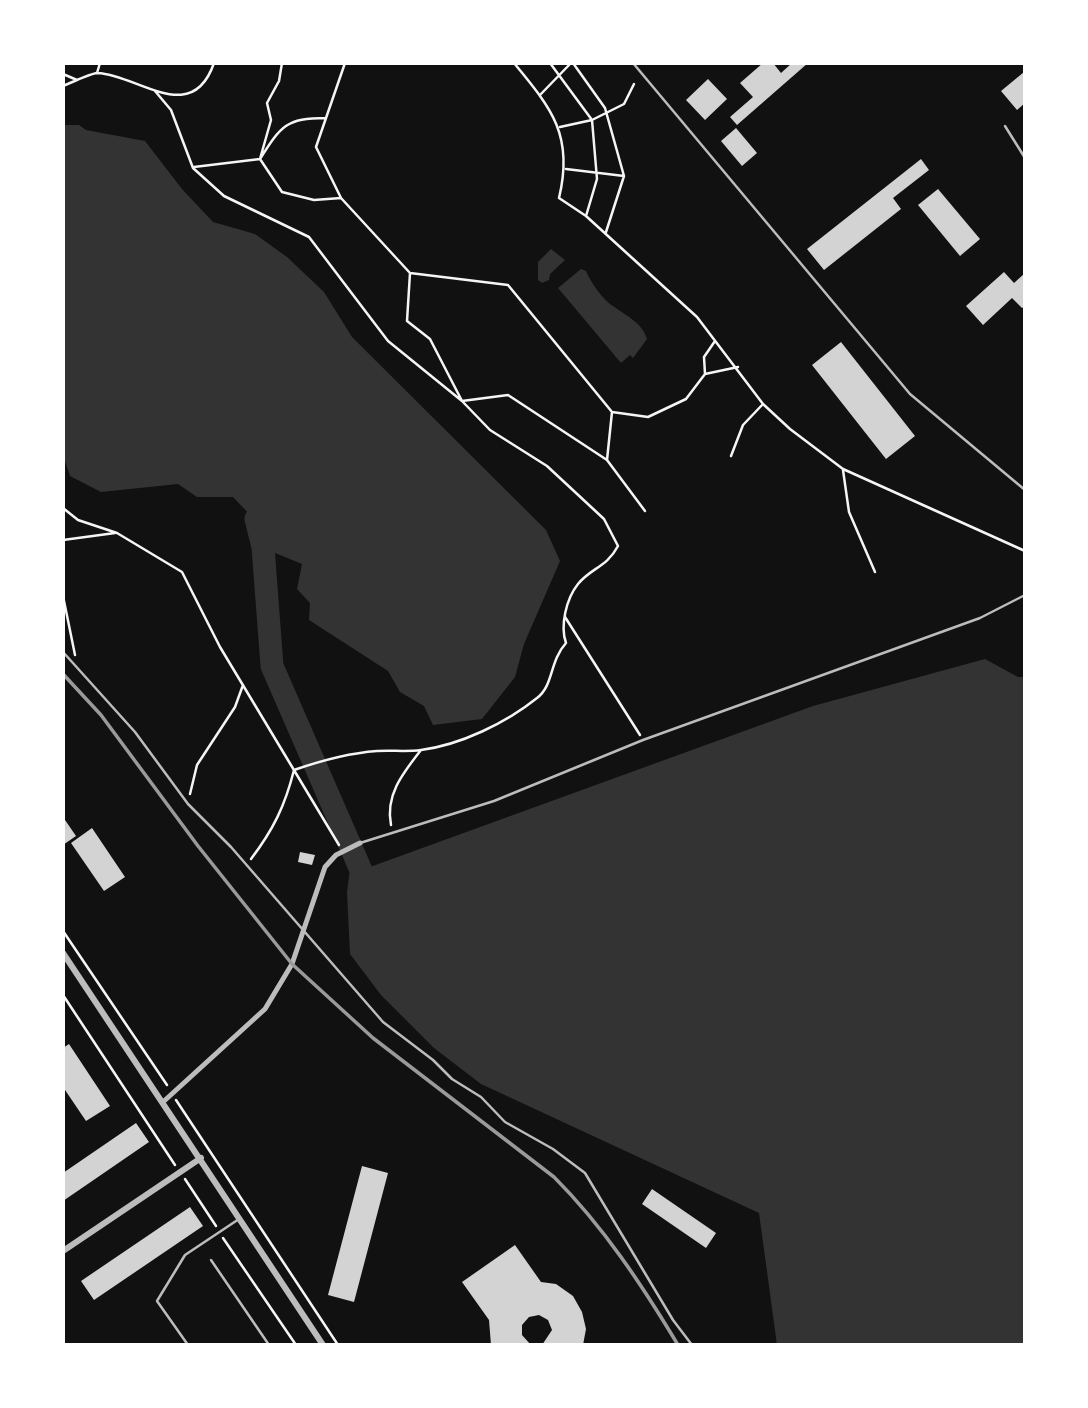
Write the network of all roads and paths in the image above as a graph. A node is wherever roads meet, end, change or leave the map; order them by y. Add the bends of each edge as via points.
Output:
1 (100, 63) edge
2 (214, 63) edge
3 (282, 63) edge
4 (345, 63) edge
5 (514, 63) edge
6 (550, 63) edge
7 (572, 63) edge
8 (634, 63) edge
9 (97, 73) junction
10 (63, 74) edge
11 (560, 75) junction
12 (77, 80) junction
13 (634, 84) dead end
14 (63, 86) edge
15 (155, 91) junction
16 (540, 94) junction
17 (606, 112) junction
18 (326, 118) junction
19 (592, 120) junction
20 (1005, 126) dead end
21 (559, 127) junction
22 (1025, 158) edge
23 (260, 159) junction
24 (193, 167) junction
25 (566, 169) junction
26 (597, 173) junction
27 (624, 176) junction
28 (341, 198) junction
29 (586, 215) junction
30 (605, 234) junction
31 (410, 273) junction
32 (715, 341) junction
33 (738, 367) junction
34 (705, 374) junction
35 (462, 401) junction
36 (763, 404) junction
37 (612, 412) junction
38 (731, 456) dead end
39 (607, 460) junction
40 (843, 468) junction
41 (1025, 490) edge
42 (63, 508) edge
43 (645, 511) dead end
44 (117, 533) junction
45 (63, 540) edge
46 (1025, 551) edge
47 (875, 572) dead end
48 (1025, 595) edge
49 (63, 596) edge
50 (565, 617) junction
51 (63, 652) edge
52 (78, 665) junction
53 (243, 684) junction
54 (643, 740) junction
55 (421, 750) junction
56 (293, 770) junction
57 (188, 804) junction
58 (391, 833) junction
59 (360, 843) joint
60 (342, 851) junction
61 (246, 865) junction
62 (63, 931) edge
63 (304, 933) junction
64 (63, 953) edge
65 (172, 1094) junction
66 (163, 1102) junction
67 (201, 1158) junction
68 (240, 1218) junction
69 (63, 1251) edge
70 (211, 1260) dead end
71 (188, 1345) edge
72 (269, 1345) edge
73 (323, 1345) edge
74 (338, 1345) edge
75 (692, 1345) edge

1 - 9 path
2 - 15 path via 208,78 187,93 164,96
3 - 23 path via 279,81 267,103 271,120
4 - 18 path
5 - 16 path
6 - 11 path
7 - 11 path
7 - 17 path
8 - 41 lane via 910,394
9 - 12 path
9 - 15 path
10 - 12 path
11 - 16 path
11 - 19 path
12 - 14 path
13 - 17 path via 624,104
15 - 24 path via 171,110
16 - 21 path
17 - 19 path
17 - 27 path
18 - 23 path via 298,118 278,130
18 - 28 path via 316,147
19 - 21 path
19 - 26 path
20 - 22 lane
21 - 25 path
23 - 24 path
23 - 28 path via 282,192 314,200
24 - 35 path via 224,196 309,237 388,341
25 - 26 path
25 - 29 path via 559,198
26 - 27 path
26 - 29 path
27 - 30 path
28 - 31 path
29 - 30 path
30 - 32 path via 697,317
31 - 35 path via 407,321 430,339
31 - 37 path via 508,285
32 - 33 path
32 - 34 path via 704,357
33 - 34 path
33 - 36 path
34 - 37 path via 686,398 648,417
35 - 39 path via 508,395
35 - 50 path via 490,430 547,466 604,519 618,546 611,560 578,584
36 - 38 path via 743,425
36 - 40 path
37 - 39 path
39 - 43 path
40 - 46 path
40 - 47 path via 849,512
42 - 44 path via 78,520
44 - 45 path
44 - 53 path via 182,572
48 - 54 lane via 887,654
49 - 52 path
50 - 54 path
50 - 55 path via 561,629 566,643 551,665 552,677 539,698 472,738
51 - 52 lane
52 - 57 lane
53 - 56 path
53 - 57 path via 235,707 197,765
54 - 58 lane via 494,801
55 - 56 path via 375,751
55 - 58 path via 390,799
56 - 60 path
56 - 61 path via 276,824
57 - 61 lane
58 - 59 lane
59 - 60 street
60 - 63 street via 325,867
61 - 63 lane
62 - 65 path
63 - 65 street via 288,975 265,1009
63 - 75 lane via 383,1021 452,1079 481,1097 505,1122 553,1149 585,1174
64 - 66 street
65 - 66 street
65 - 74 path
66 - 67 street
67 - 68 street
67 - 69 street
68 - 71 lane via 185,1255 158,1301
68 - 73 street
70 - 72 lane

